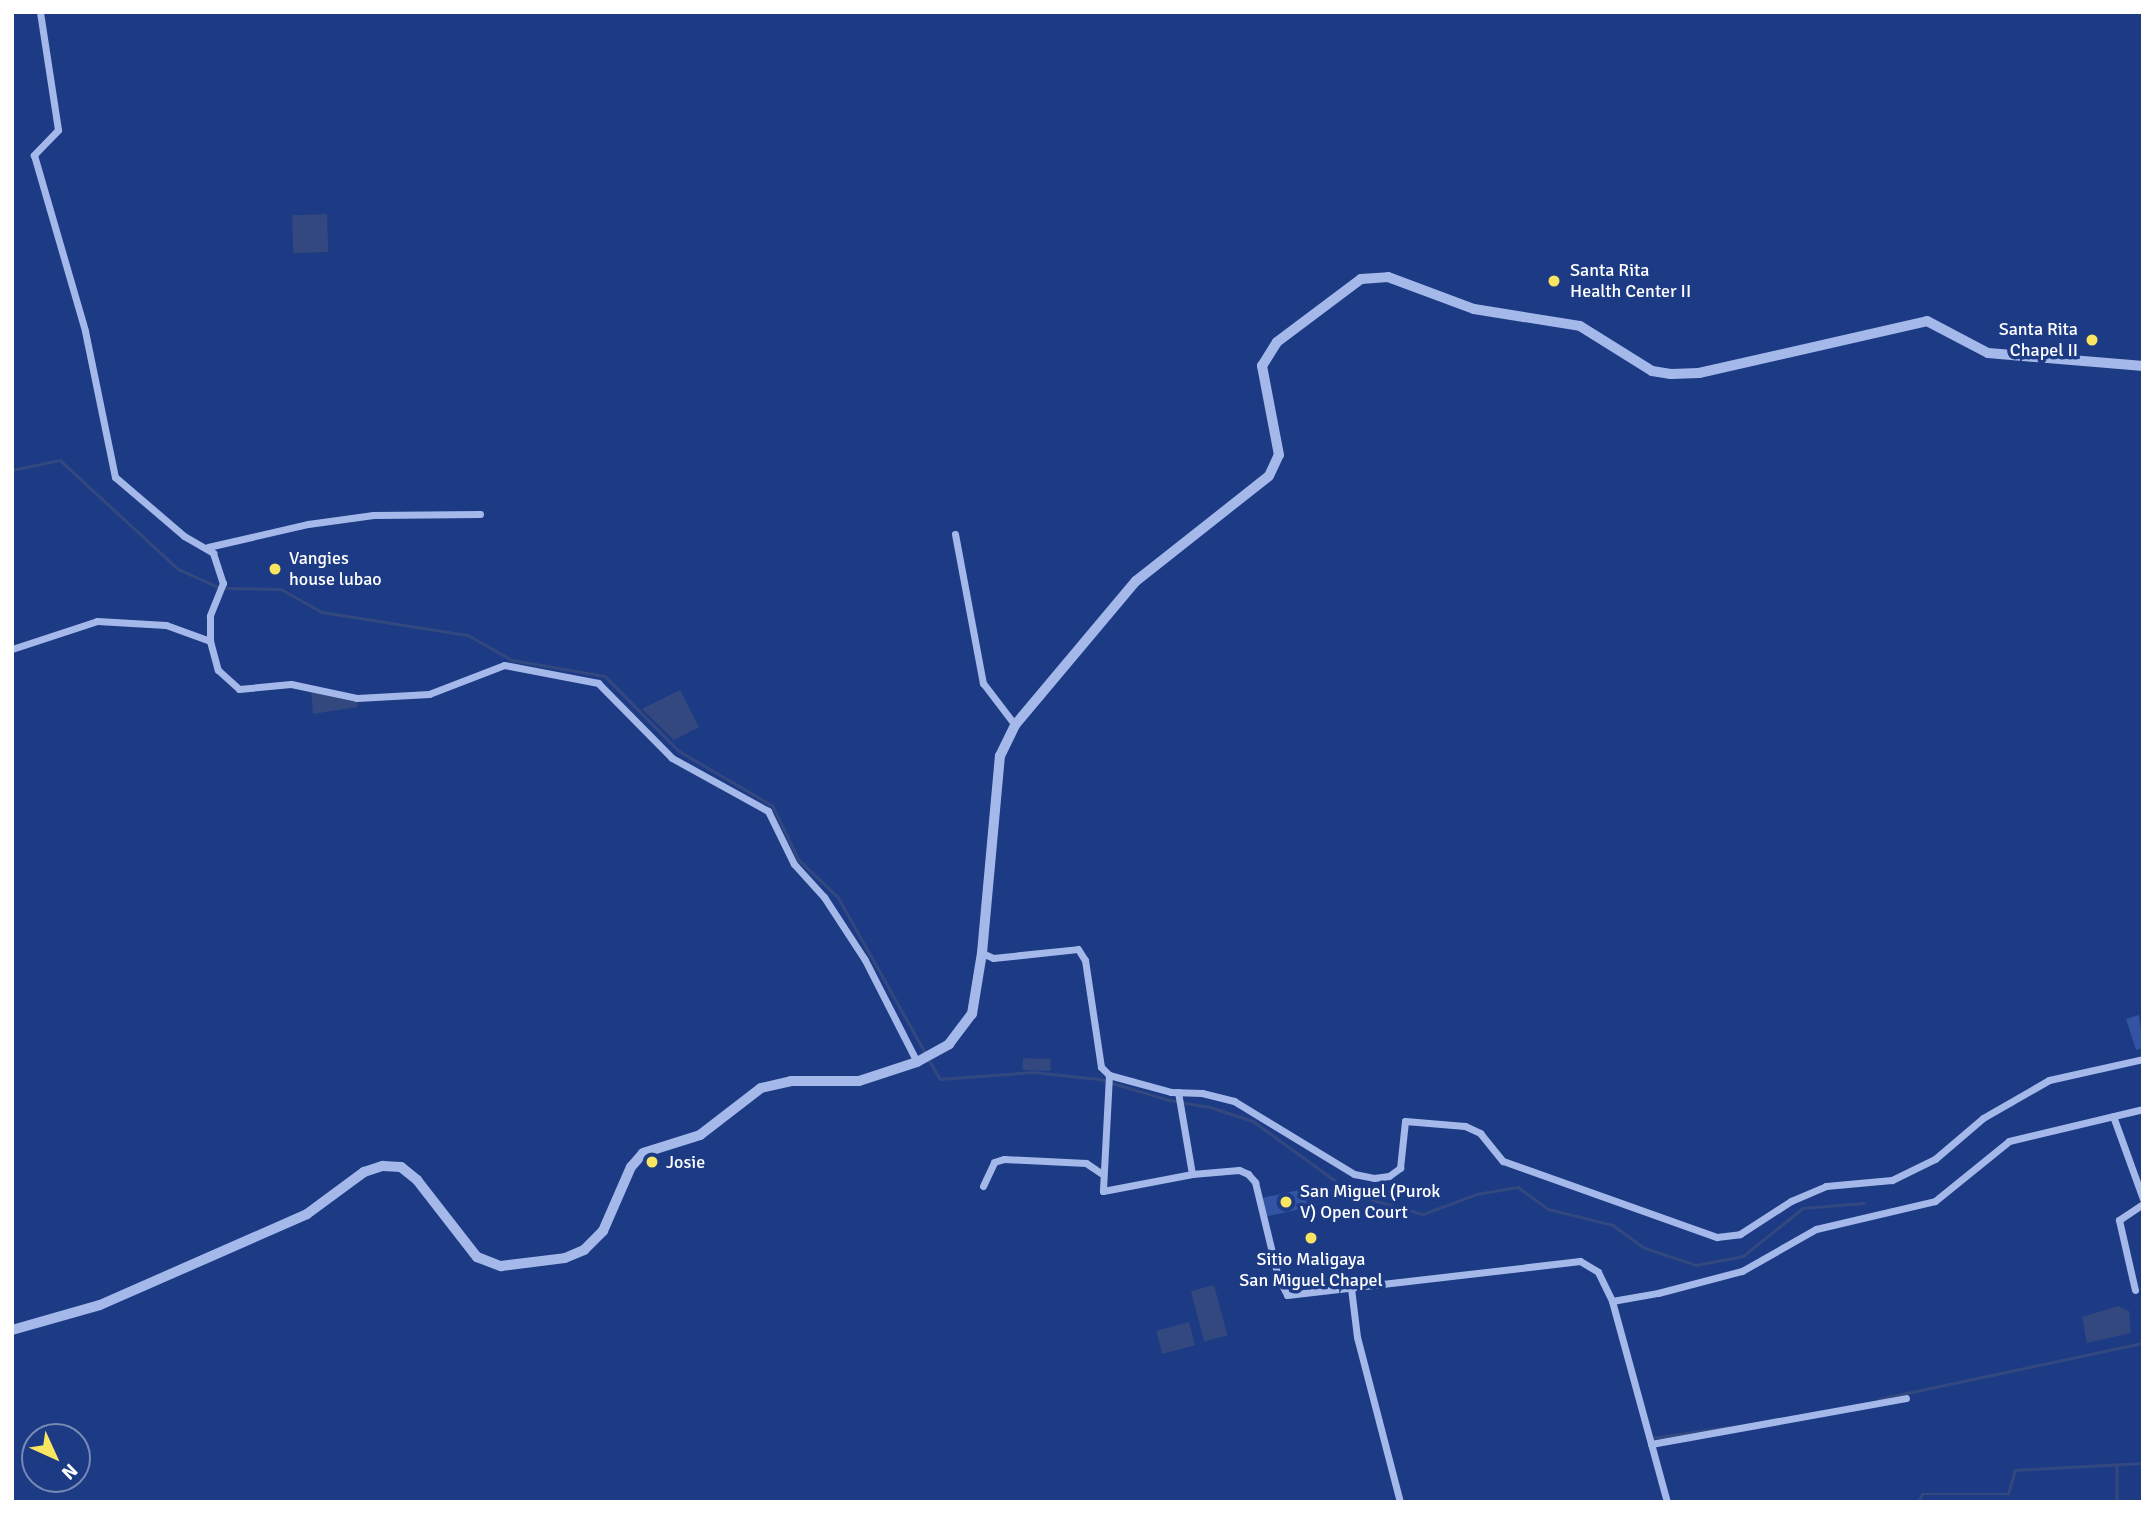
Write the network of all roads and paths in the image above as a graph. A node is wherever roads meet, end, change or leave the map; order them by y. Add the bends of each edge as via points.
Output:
1 (40, 12) edge
2 (2143, 366) edge
3 (480, 514) dead end
4 (955, 534) dead end
5 (208, 547) junction
6 (210, 641) junction
7 (12, 649) edge
8 (1015, 725) junction
9 (982, 953) junction
10 (2143, 1059) edge
11 (918, 1062) junction
12 (1109, 1075) junction
13 (1179, 1096) junction
14 (2143, 1109) edge
15 (2113, 1116) junction
16 (1102, 1173) junction
17 (1192, 1174) junction
18 (983, 1186) dead end
19 (2143, 1199) edge
20 (2143, 1205) edge
21 (1351, 1288) junction
22 (2135, 1290) dead end
23 (1612, 1301) junction
24 (12, 1330) edge
25 (1906, 1398) dead end
26 (1651, 1444) junction
27 (1400, 1502) edge
28 (1667, 1502) edge

1 - 5 street via 58,131 34,155 85,331 115,477 184,536
2 - 8 street via 1988,353 1927,321 1699,373 1671,374 1652,371 1580,326 1474,309 1372,275 1324,303 1286,334 1262,366 1279,455 1269,476 1136,581
3 - 5 street via 373,515 308,524
4 - 8 street via 983,683
5 - 6 street via 223,583 210,616
6 - 7 street via 179,626 97,621
6 - 11 street via 218,670 239,688 290,684 357,698 429,694 504,666 598,682 672,758 768,811 794,864 824,897 865,960
8 - 9 street via 1000,756
9 - 11 street via 972,1014 965,1027 949,1044
9 - 12 street via 993,958 1077,949 1085,960 1101,1067
10 - 13 street via 2049,1080 1983,1118 1935,1159 1892,1180 1826,1186 1730,1238 1503,1161 1475,1128 1405,1121 1400,1168 1389,1176 1374,1178 1338,1166 1234,1101
11 - 24 street via 859,1080 791,1081 761,1088 699,1135 643,1153 631,1167 603,1231 584,1250 565,1258 500,1266 477,1257 417,1180 401,1167 383,1166 364,1172 307,1214 100,1305
12 - 13 street
12 - 16 street
13 - 17 street
14 - 15 street
15 - 19 street
15 - 23 street via 2009,1141 1935,1201 1816,1229 1742,1271
16 - 17 street via 1101,1187 1107,1193
16 - 18 street via 1086,1163 1004,1159 994,1162
17 - 21 street via 1239,1170 1255,1182 1278,1277 1287,1295
20 - 22 street via 2119,1220
21 - 23 street via 1580,1261 1598,1272
21 - 27 street via 1357,1337
23 - 26 street
25 - 26 street
26 - 28 street

